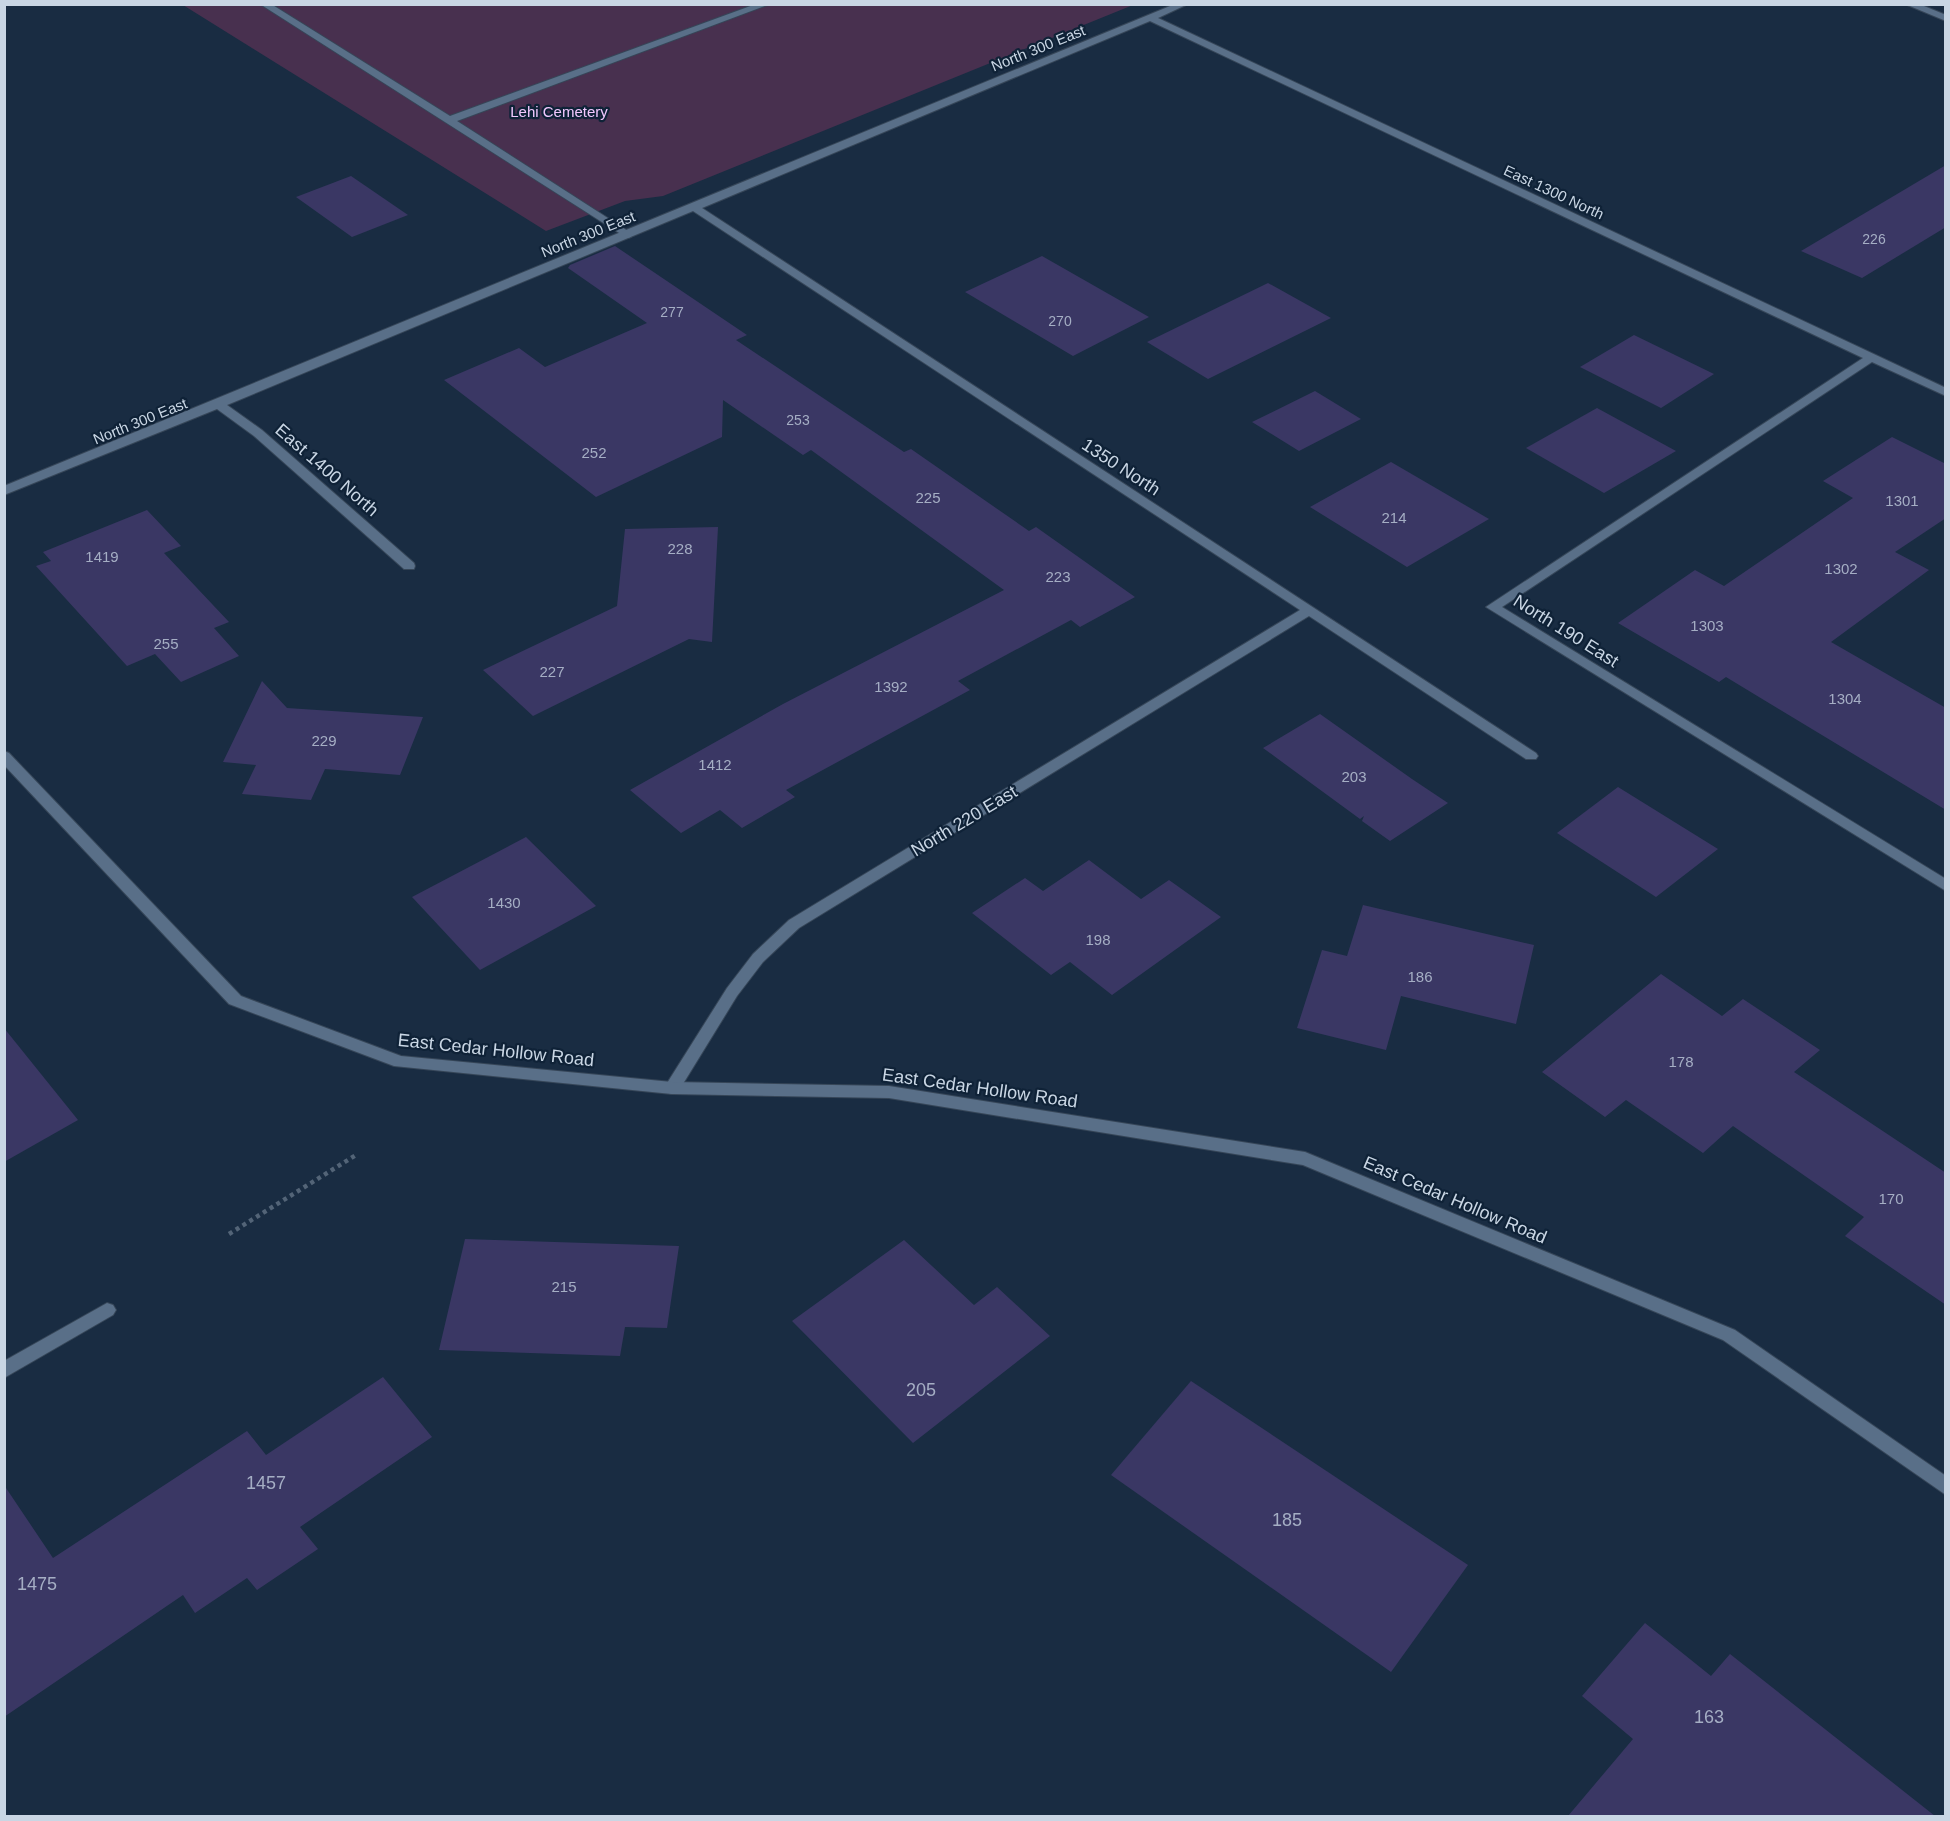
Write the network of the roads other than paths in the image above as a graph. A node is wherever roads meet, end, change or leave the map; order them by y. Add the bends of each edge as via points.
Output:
1 (264, 4) edge
2 (766, 4) edge
3 (1184, 4) edge
4 (1909, 4) edge
5 (1150, 18) junction
6 (1946, 18) edge
7 (449, 120) junction
8 (692, 206) junction
9 (627, 235) junction
10 (1871, 358) junction
11 (1946, 393) edge
12 (220, 405) junction
13 (4, 491) edge
14 (409, 566) dead end
15 (1308, 611) junction
16 (4, 756) edge
17 (1531, 756) dead end
18 (1946, 886) edge
19 (672, 1088) junction
20 (107, 1310) dead end
21 (4, 1370) edge
22 (1946, 1486) edge

1 - 7 street
2 - 7 street
3 - 5 street, North 300 East
4 - 6 street
5 - 8 street, North 300 East
5 - 10 street, East 1300 North
7 - 9 street
8 - 9 street, North 300 East
8 - 15 street, 1350 North
9 - 12 street, North 300 East
10 - 11 street, East 1300 North
10 - 18 street, North 190 East via 1493,607
12 - 13 street, North 300 East
12 - 14 street, East 1400 North via 258,433
15 - 17 street, 1350 North
15 - 19 street, North 220 East via 794,924 745,975
16 - 19 street, East Cedar Hollow Road via 235,1000 400,1062
19 - 22 street, East Cedar Hollow Road via 889,1092 1305,1159 1730,1335
20 - 21 street

